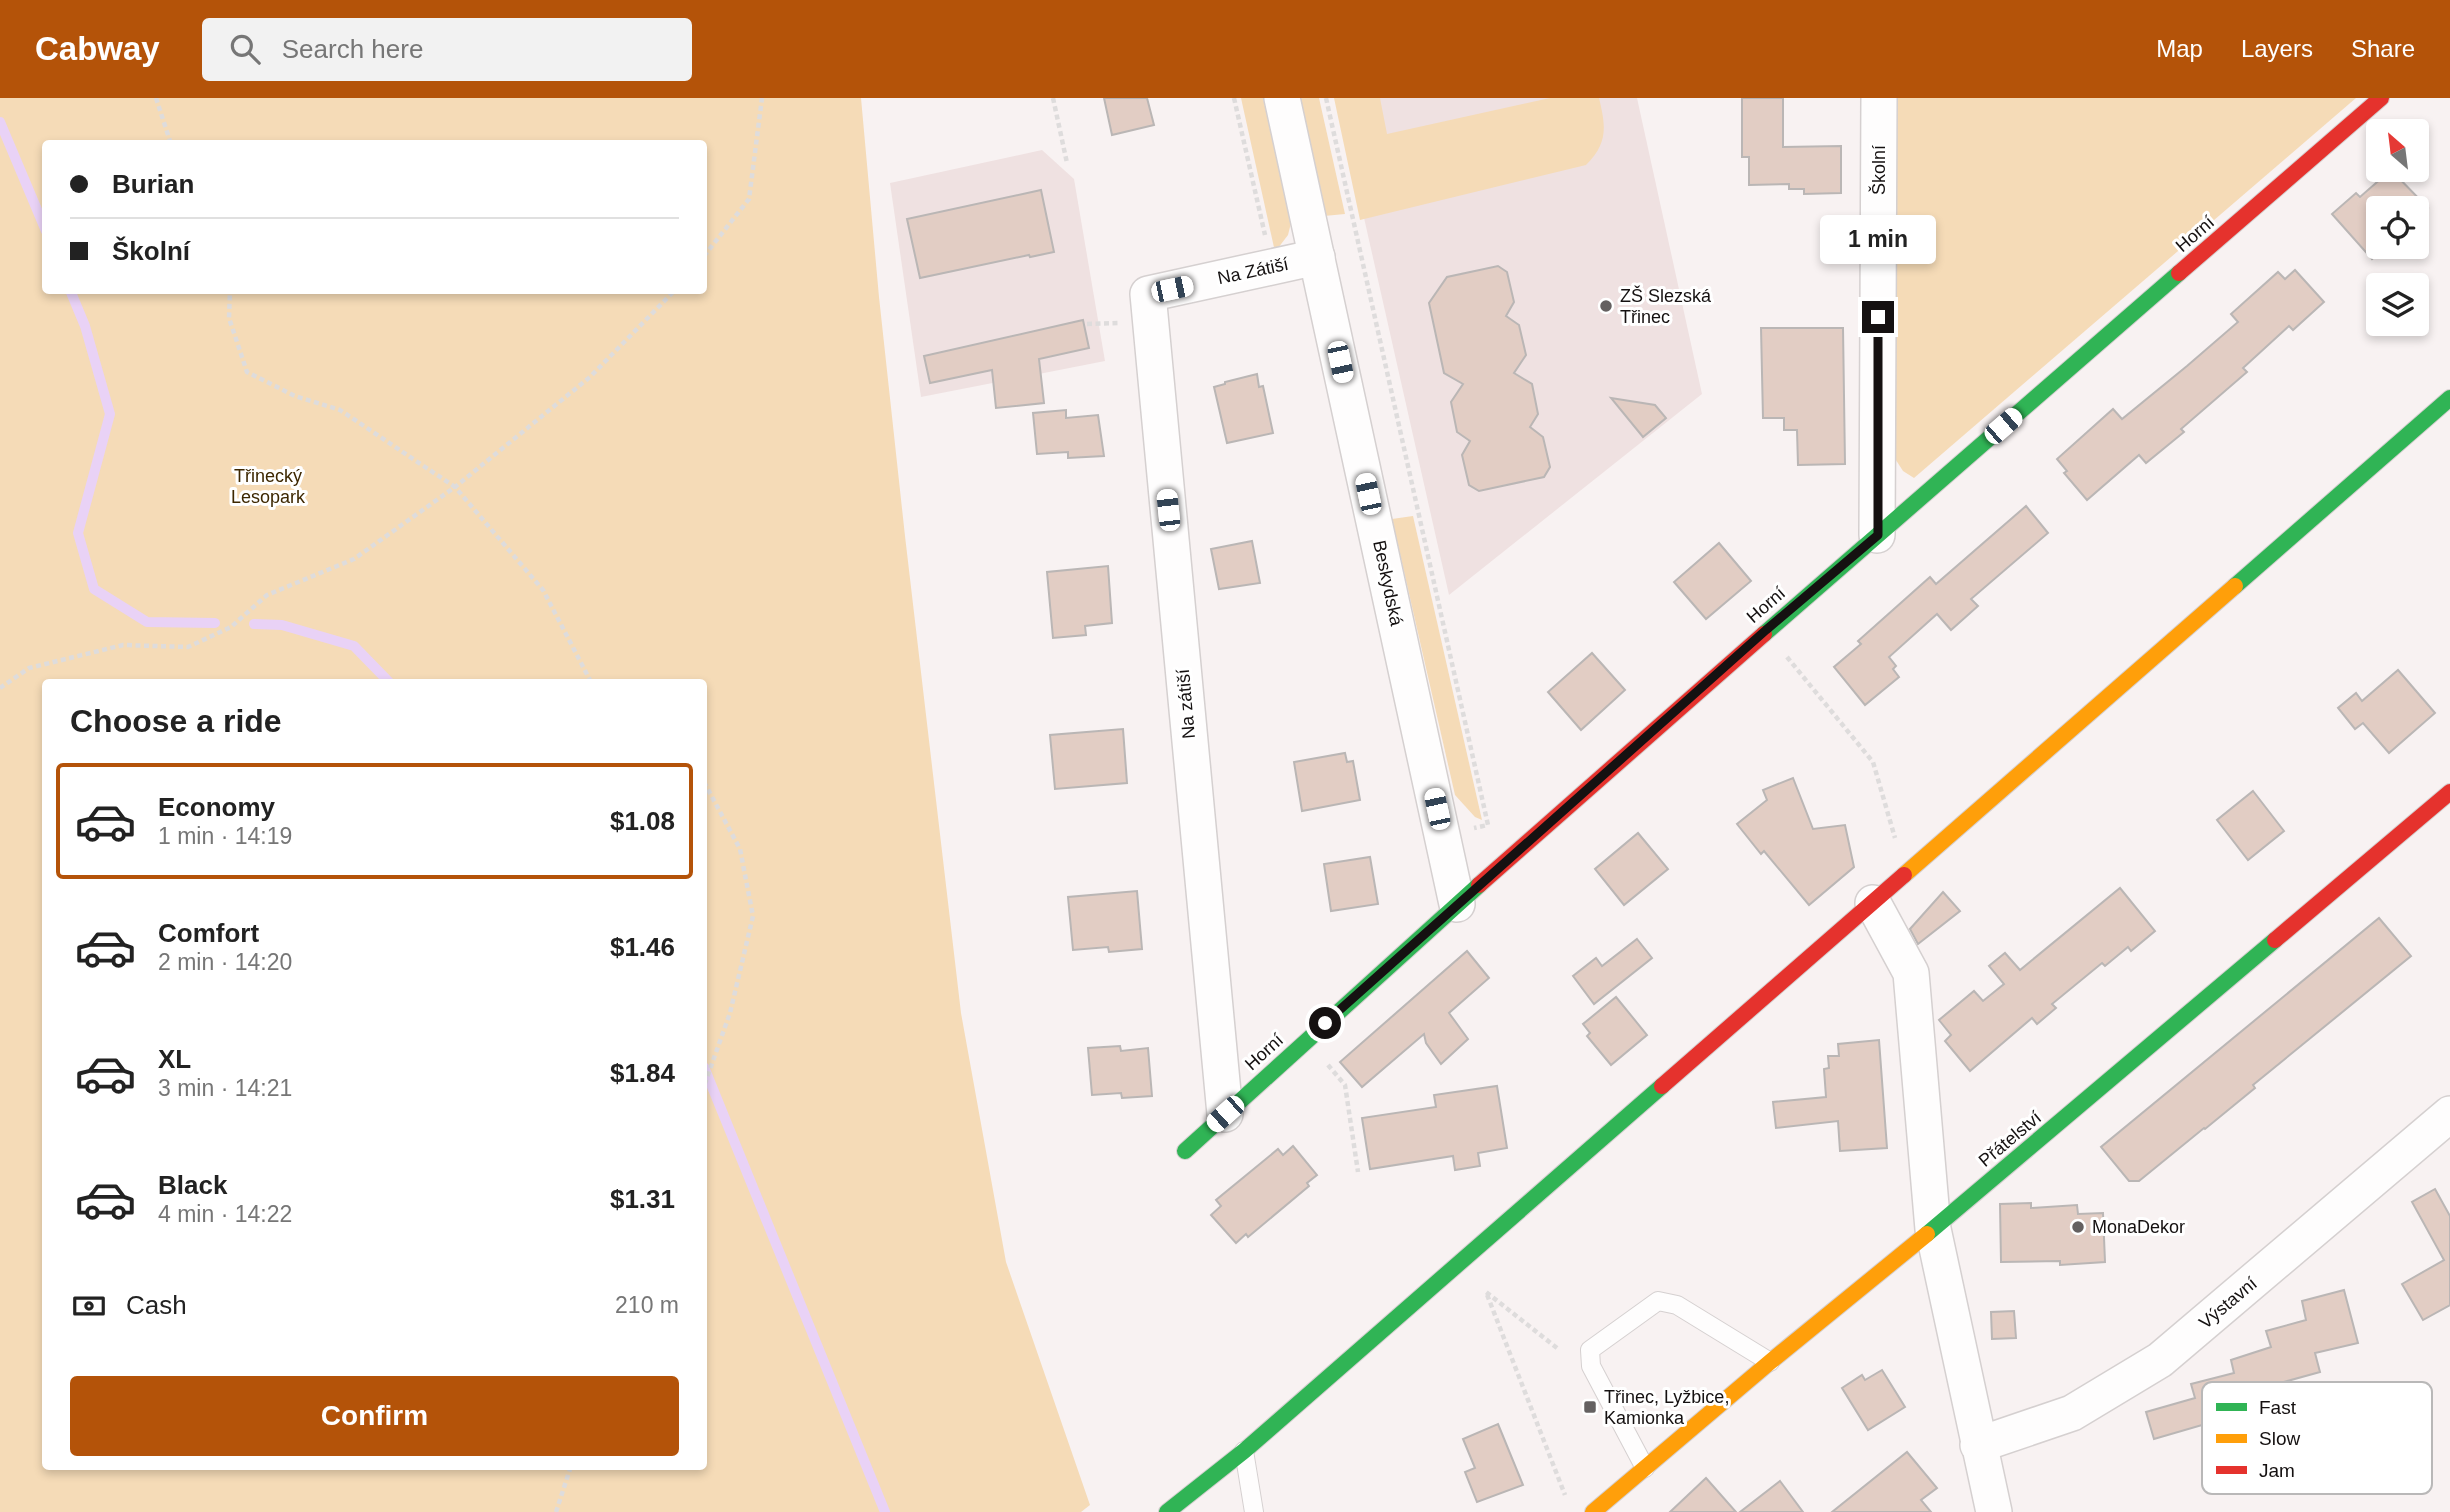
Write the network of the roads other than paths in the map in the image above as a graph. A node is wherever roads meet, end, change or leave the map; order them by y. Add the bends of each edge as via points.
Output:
1 (1282, 98) edge
2 (1879, 98) edge
3 (2381, 98) edge
4 (1317, 257) junction
5 (1148, 294) joint
6 (2450, 398) edge
7 (1878, 535) junction
8 (2450, 792) edge
9 (1873, 903) junction
10 (1457, 904) junction
11 (1225, 1114) junction
12 (2450, 1114) edge
13 (1185, 1151) dead end
14 (1933, 1229) junction
15 (1770, 1362) junction
16 (1978, 1445) junction
17 (1244, 1451) junction
18 (1645, 1468) junction
19 (1167, 1512) edge
20 (1254, 1512) edge
21 (1593, 1512) edge
22 (1994, 1512) edge

1 - 4 street, Beskydská
2 - 7 street, Školní
3 - 7 street, Horní
4 - 5 street, Na Zátiší
4 - 10 street, Beskydská
5 - 11 street, Na zátiší
6 - 9 street
7 - 10 street, Horní
8 - 14 street, Přátelství
9 - 14 street via 1911,973
9 - 17 street
10 - 11 street, Horní
11 - 13 street, Horní
12 - 16 street, Výstavní via 2160,1360 2072,1413
14 - 15 street, Přátelství
14 - 16 street
15 - 18 street, Přátelství
15 - 18 lane via 1677,1305 1658,1301 1590,1350 1591,1366
16 - 22 street
17 - 19 street
17 - 20 lane
18 - 21 street, Přátelství

